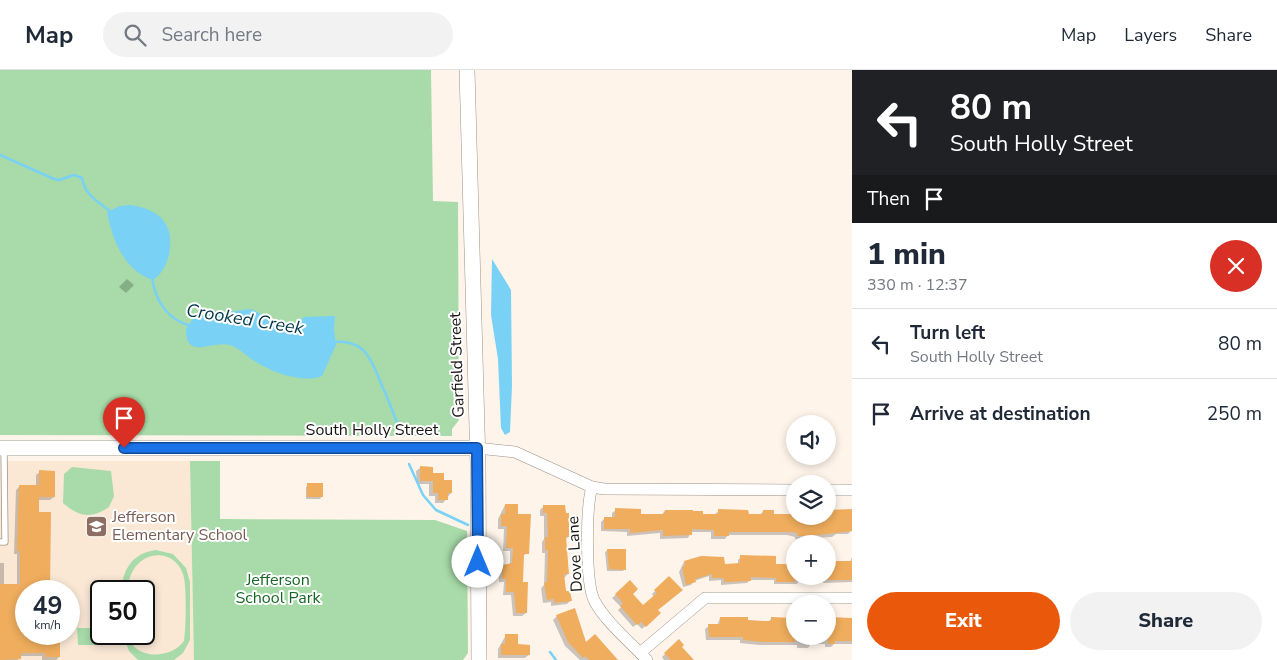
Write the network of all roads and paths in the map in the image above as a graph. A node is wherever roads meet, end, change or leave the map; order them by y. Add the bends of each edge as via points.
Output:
1 (467, 70) edge
2 (2, 448) edge
3 (477, 448) junction
4 (2, 466) edge
5 (592, 487) junction
6 (786, 490) edge
7 (836, 490) edge
8 (852, 490) edge
9 (0, 542) edge
10 (852, 598) edge
11 (644, 656) edge
12 (479, 660) edge

1 - 3 main road, Garfield Street
2 - 3 main road, South Holly Street
2 - 4 lane
3 - 5 street, South Holly Street via 515,452
3 - 12 main road, Garfield Street
4 - 9 lane via 5,542
5 - 6 street, South Holly Street
5 - 11 street, Dove Lane via 588,500 592,596 599,608
7 - 8 street
10 - 11 street via 705,598

